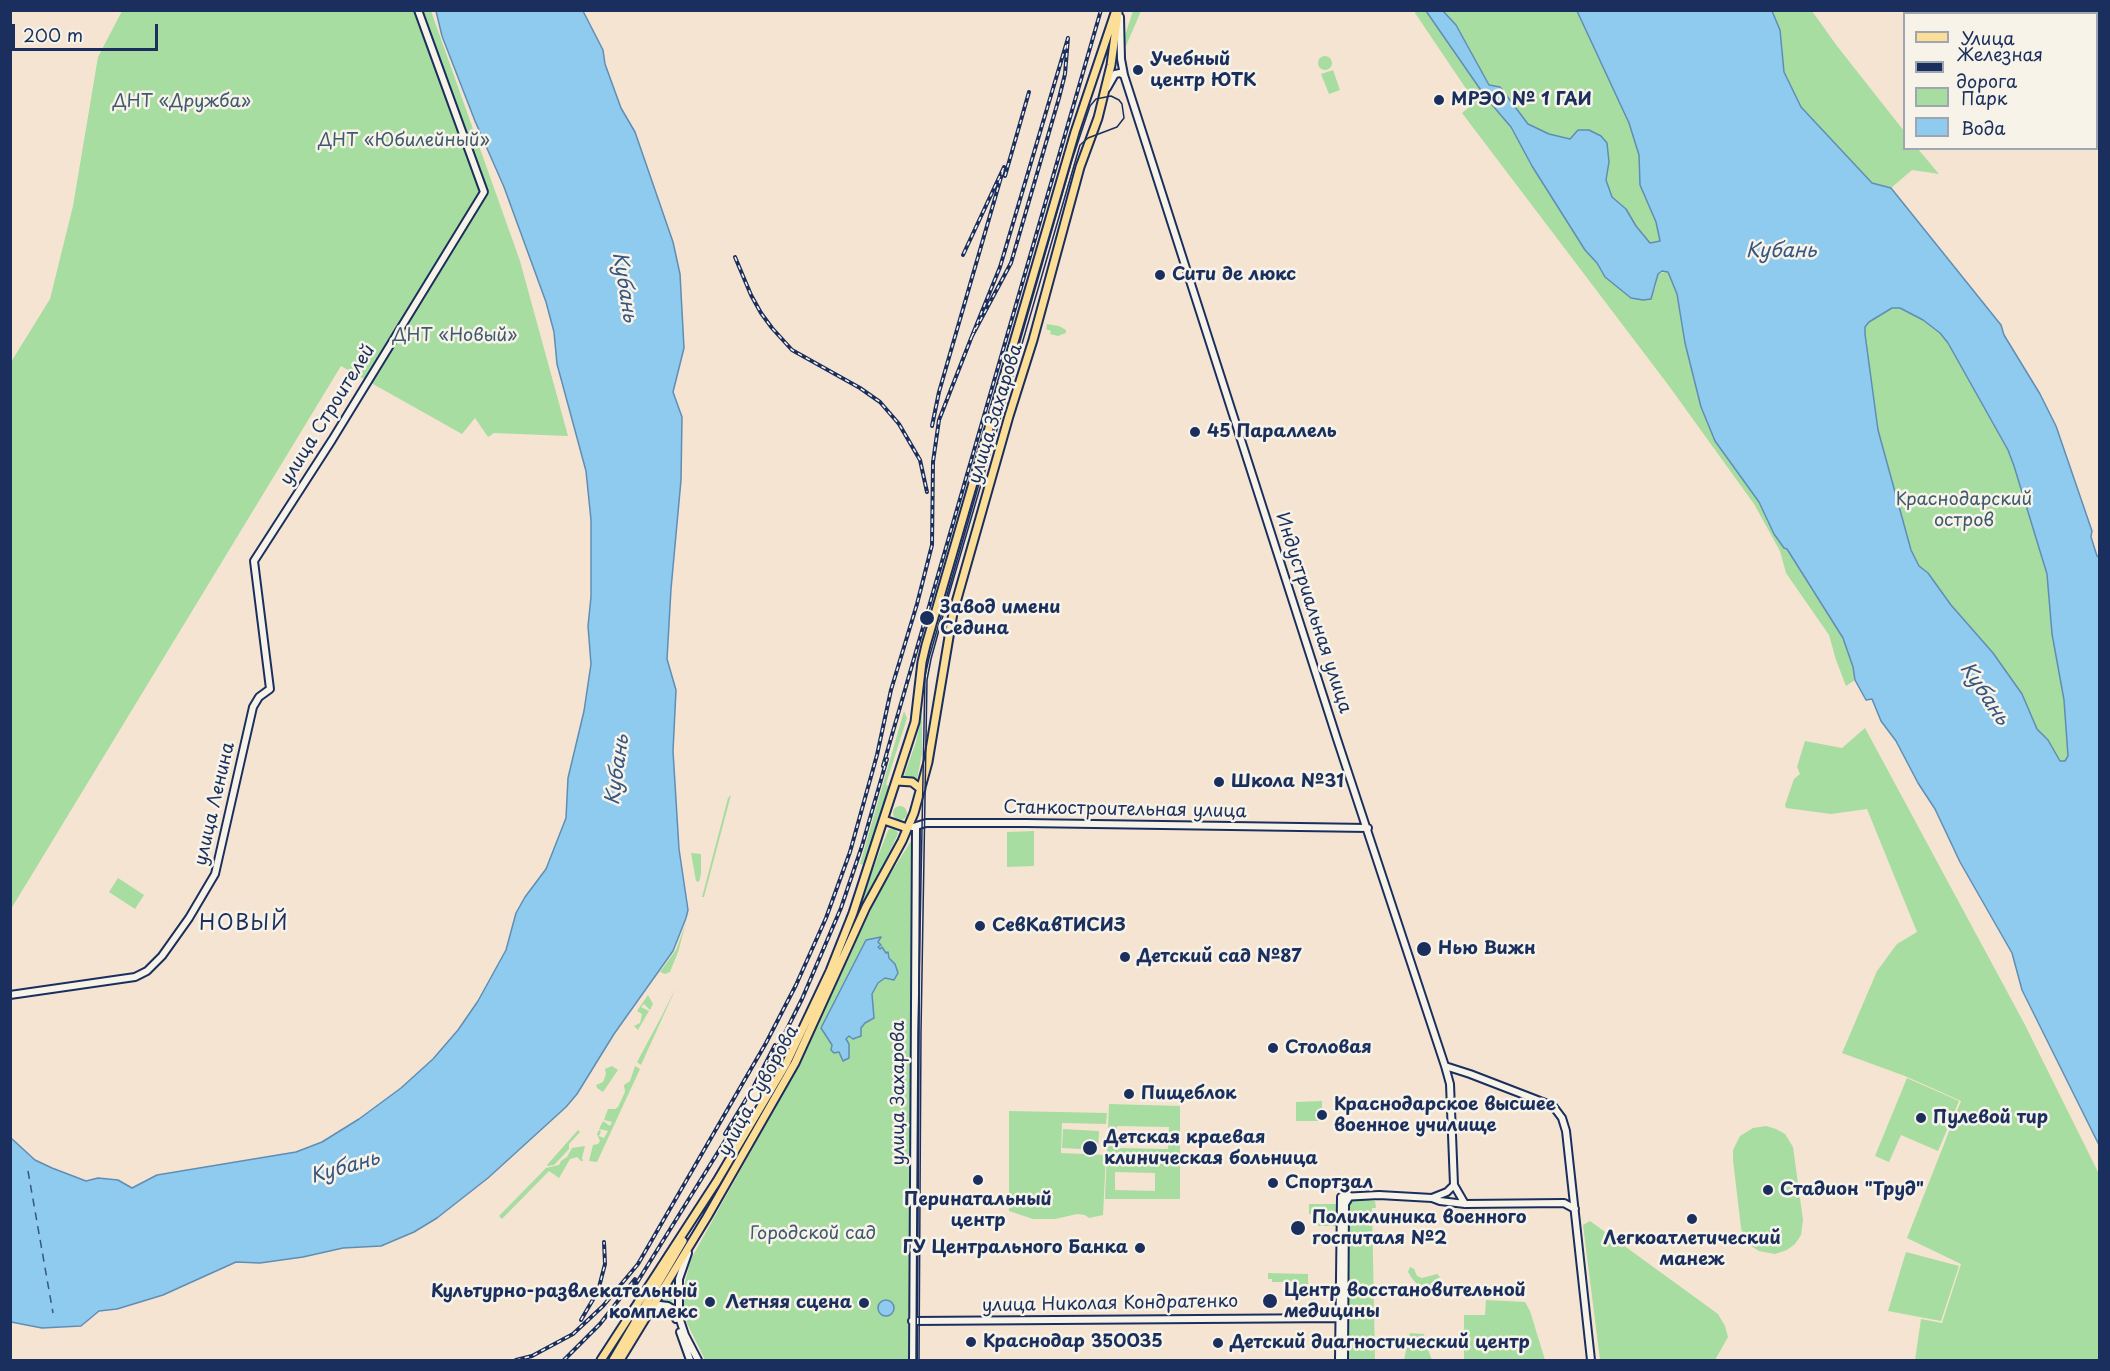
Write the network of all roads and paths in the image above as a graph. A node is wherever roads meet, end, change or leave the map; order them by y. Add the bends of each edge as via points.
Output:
1 (418, 10) edge
2 (1118, 10) edge
3 (1112, 49) junction
4 (1102, 50) junction
5 (1121, 59) junction
6 (1098, 61) junction
7 (1111, 65) junction
8 (1124, 75) junction
9 (1105, 91) junction
10 (270, 689) joint
11 (897, 781) junction
12 (921, 789) junction
13 (884, 820) junction
14 (916, 826) junction
15 (907, 828) junction
16 (1368, 828) junction
17 (10, 995) edge
18 (1445, 1066) junction
19 (1470, 1074) junction
20 (1450, 1084) junction
21 (717, 1181) junction
22 (1454, 1185) junction
23 (1351, 1196) junction
24 (1432, 1198) junction
25 (1465, 1204) junction
26 (1575, 1209) junction
27 (697, 1233) junction
28 (1342, 1318) junction
29 (643, 1320) junction
30 (912, 1321) junction
31 (601, 1360) edge
32 (613, 1360) edge
33 (620, 1360) edge
34 (690, 1360) edge
35 (698, 1360) edge
36 (913, 1360) edge
37 (1342, 1360) edge
38 (1591, 1360) edge

1 - 10 street, улица Строителей via 484,192 254,561
2 - 3 main road, улица Захарова
2 - 4 main road, улица Захарова
2 - 5 street, Индустриальная улица
3 - 4 street
3 - 5 street
3 - 7 main road, улица Захарова
4 - 6 main road, улица Захарова
5 - 8 street, Индустриальная улица
6 - 7 main road via 1105,60
6 - 11 main road, улица Захарова via 926,645 915,722
7 - 9 main road, улица Захарова
8 - 9 street via 1115,74
8 - 16 street, Индустриальная улица
9 - 12 main road, улица Захарова via 953,613
10 - 17 street, улица Ленина via 253,707 216,874 162,956 135,977
11 - 12 main road via 912,782
11 - 13 main road, улица Захарова
12 - 15 main road, улица Захарова
13 - 15 main road
13 - 21 main road, улица Суворова via 830,970 786,1064
14 - 15 street, Станкостроительная улица
14 - 16 street, Станкостроительная улица via 1033,823
14 - 30 street, улица Захарова
15 - 27 main road, улица Суворова via 866,907 795,1063
16 - 18 street, Индустриальная улица
18 - 19 street
18 - 20 street, Индустриальная улица
19 - 20 street via 1458,1074
19 - 26 street via 1558,1111 1566,1131
20 - 22 street, Индустриальная улица
21 - 29 main road, улица Суворова
21 - 31 main road, улица Суворова
22 - 24 street
22 - 25 street, Индустриальная улица
23 - 24 street
23 - 28 street via 1345,1204
23 - 28 street via 1341,1197
24 - 25 street
25 - 26 street via 1564,1203
26 - 38 street
27 - 29 main road, улица Суворова
27 - 35 street via 682,1267 678,1304 682,1328
28 - 30 street, улица Николая Кондратенко
28 - 37 street
29 - 32 main road, улица Суворова
29 - 33 main road, улица Суворова
29 - 34 street via 660,1305 673,1309
30 - 36 street, улица Захарова

